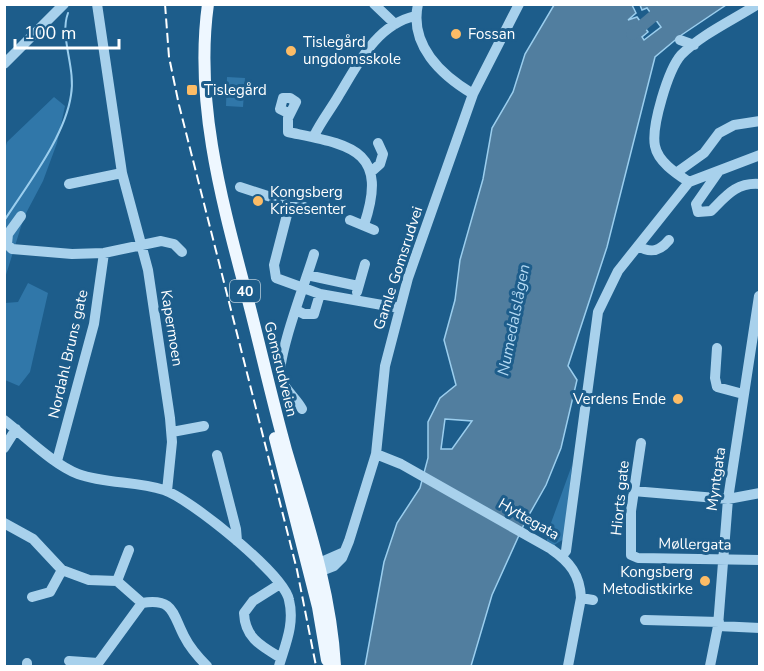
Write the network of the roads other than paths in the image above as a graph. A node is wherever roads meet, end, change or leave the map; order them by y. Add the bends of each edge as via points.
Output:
1 (64, 4) edge
2 (97, 4) edge
3 (200, 4) edge
4 (208, 4) edge
5 (374, 4) edge
6 (519, 4) edge
7 (758, 4) edge
8 (416, 10) edge
9 (395, 24) junction
10 (680, 40) dead end
11 (694, 45) junction
12 (4, 64) edge
13 (473, 94) junction
14 (290, 114) dead end
15 (759, 121) edge
16 (314, 136) junction
17 (378, 144) dead end
18 (759, 155) edge
19 (719, 171) junction
20 (122, 172) junction
21 (371, 172) junction
22 (676, 173) junction
23 (689, 182) junction
24 (69, 184) dead end
25 (759, 184) edge
26 (240, 187) dead end
27 (290, 207) junction
28 (304, 207) dead end
29 (21, 216) dead end
30 (350, 220) dead end
31 (669, 240) dead end
32 (143, 245) junction
33 (638, 246) junction
34 (182, 252) dead end
35 (104, 253) junction
36 (314, 255) dead end
37 (365, 264) dead end
38 (308, 275) junction
39 (358, 286) junction
40 (303, 289) junction
41 (321, 294) junction
42 (759, 296) edge
43 (356, 301) junction
44 (399, 308) junction
45 (296, 310) junction
46 (717, 348) dead end
47 (743, 394) junction
48 (302, 409) dead end
49 (4, 420) edge
50 (204, 426) dead end
51 (16, 429) junction
52 (172, 432) junction
53 (641, 443) dead end
54 (4, 448) edge
55 (376, 454) junction
56 (217, 455) dead end
57 (57, 460) junction
58 (167, 490) junction
59 (633, 491) junction
60 (759, 493) edge
61 (728, 500) junction
62 (4, 523) edge
63 (237, 541) junction
64 (129, 550) dead end
65 (631, 555) joint
66 (562, 556) junction
67 (722, 560) junction
68 (759, 560) edge
69 (316, 567) junction
70 (62, 570) junction
71 (117, 581) junction
72 (280, 584) junction
73 (32, 597) dead end
74 (581, 598) junction
75 (593, 600) dead end
76 (142, 603) junction
77 (645, 620) dead end
78 (719, 624) junction
79 (759, 628) edge
80 (69, 661) dead end
81 (280, 662) edge
82 (97, 665) edge
83 (207, 666) edge
84 (328, 666) edge
85 (335, 666) edge
86 (568, 666) edge
87 (710, 666) edge

1 - 12 street
2 - 20 street, Kapermoen
3 - 69 main road, Gomsrudveien / 40 via 199,95 212,181
4 - 69 main road, Gomsrudveien / 40 via 206,81 219,180
5 - 9 street
6 - 13 street, Gamle Gomsrudvei
7 - 11 street
8 - 9 street
8 - 13 street via 422,48 450,79
9 - 16 street via 357,62
10 - 11 street
11 - 22 street via 682,55 666,81 657,129 655,146 659,156
13 - 44 street, Gamle Gomsrudvei
14 - 16 street via 288,132
15 - 22 street via 734,124 719,133 704,153
16 - 21 street via 350,148 361,155
17 - 21 street via 383,154 380,164
18 - 19 street
19 - 23 street
19 - 25 street via 697,202 698,212 711,211 738,187
20 - 24 street
20 - 32 street, Kapermoen
21 - 30 street via 369,227
22 - 23 street
23 - 33 street
26 - 27 street
27 - 28 street
27 - 40 street via 274,273 276,278
29 - 35 street via 6,238 12,249
31 - 33 street via 655,251
32 - 34 street via 170,242
32 - 35 street
32 - 52 street, Kapermoen
33 - 66 street via 618,271 598,312 566,551
35 - 57 street, Nordahl Bruns gate via 93,324
36 - 38 street
37 - 39 street
38 - 39 street
38 - 40 street
39 - 43 street
40 - 41 street
40 - 45 street
41 - 43 street
41 - 45 street via 314,314
42 - 47 street, Myntgata
43 - 44 street
44 - 55 street, Gamle Gomsrudvei via 385,366
45 - 48 street via 280,378
46 - 47 street via 717,387
47 - 61 street, Myntgata
49 - 51 street
50 - 52 street
51 - 54 street
51 - 57 street
52 - 58 street, Kapermoen
53 - 59 street, Hiorts gate
55 - 66 street, Hyttegata via 428,479
55 - 69 street, Gamle Gomsrudvei via 344,552 334,566
56 - 63 street
57 - 58 street via 77,474
58 - 63 street
59 - 61 street
59 - 65 street, Hiorts gate
60 - 61 street
61 - 67 street, Myntgata
62 - 70 street via 33,539
63 - 72 street
64 - 71 street
65 - 67 street, Møllergata
66 - 74 street, Hyttegata via 578,577
67 - 68 street, Møllergata
67 - 78 street, Myntgata
69 - 84 main road, Gomsrudveien / 40
69 - 85 main road, Gomsrudveien / 40 via 331,616
70 - 71 street via 89,580
70 - 73 street via 50,592
71 - 76 street
72 - 81 street via 289,600 290,629
72 - 81 street via 253,600 244,613 250,636
74 - 75 street
74 - 86 street, Hyttegata
76 - 82 street
76 - 83 street via 156,601 171,608 188,645
77 - 78 street
78 - 79 street
78 - 87 street, Myntgata
80 - 82 street

